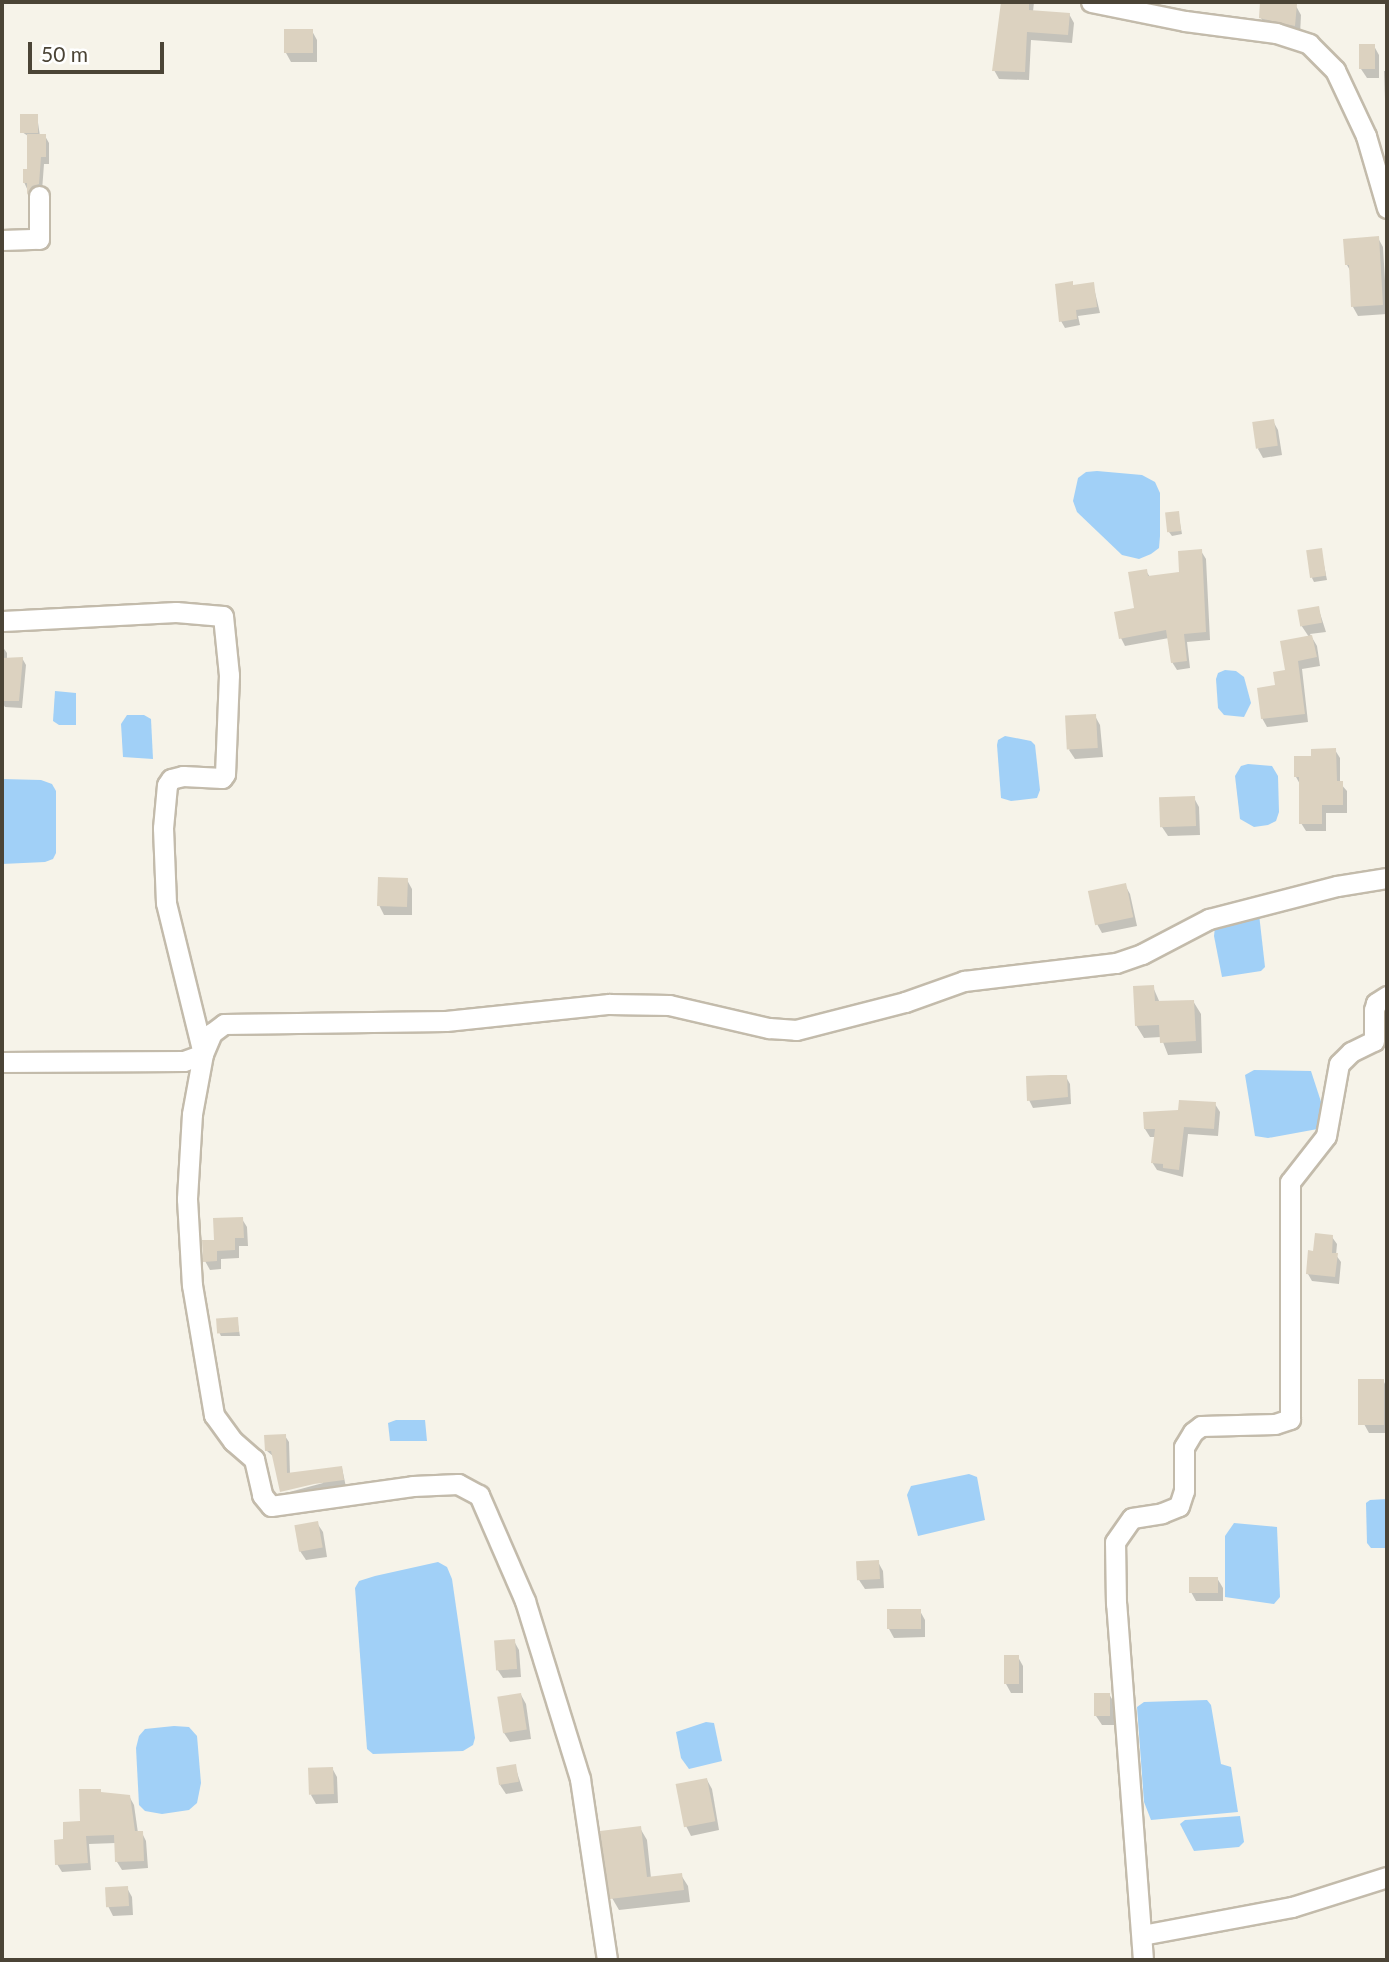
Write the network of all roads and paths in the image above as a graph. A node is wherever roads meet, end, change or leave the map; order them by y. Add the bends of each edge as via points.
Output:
1 (1091, 2) edge
2 (39, 196) dead end
3 (1387, 208) edge
4 (2, 240) edge
5 (3, 621) edge
6 (1387, 878) edge
7 (1387, 996) edge
8 (203, 1054) junction
9 (2, 1062) edge
10 (1387, 1877) edge
11 (1142, 1935) junction
12 (607, 1960) edge
13 (1143, 1960) edge

1 - 3 street via 1276,33 1309,44 1335,70 1366,136
2 - 4 street via 39,239
5 - 8 street via 176,612 223,615 229,676 225,774 222,778 171,779 163,828 166,902
6 - 8 street via 1209,919 1116,963 964,981 905,1002 796,1030 669,1005 609,1004 446,1021 223,1024 212,1033
7 - 11 street via 1376,1003 1374,1041 1339,1064 1326,1136 1290,1182 1290,1419 1275,1424 1201,1426 1184,1447 1184,1491 1179,1506 1132,1518 1115,1542
8 - 9 street via 178,1061
8 - 12 street via 192,1114 187,1199 192,1285 214,1415 254,1459 262,1495 271,1506 447,1484 458,1484 479,1495 525,1601 580,1779
10 - 11 street via 1292,1907
11 - 13 street

